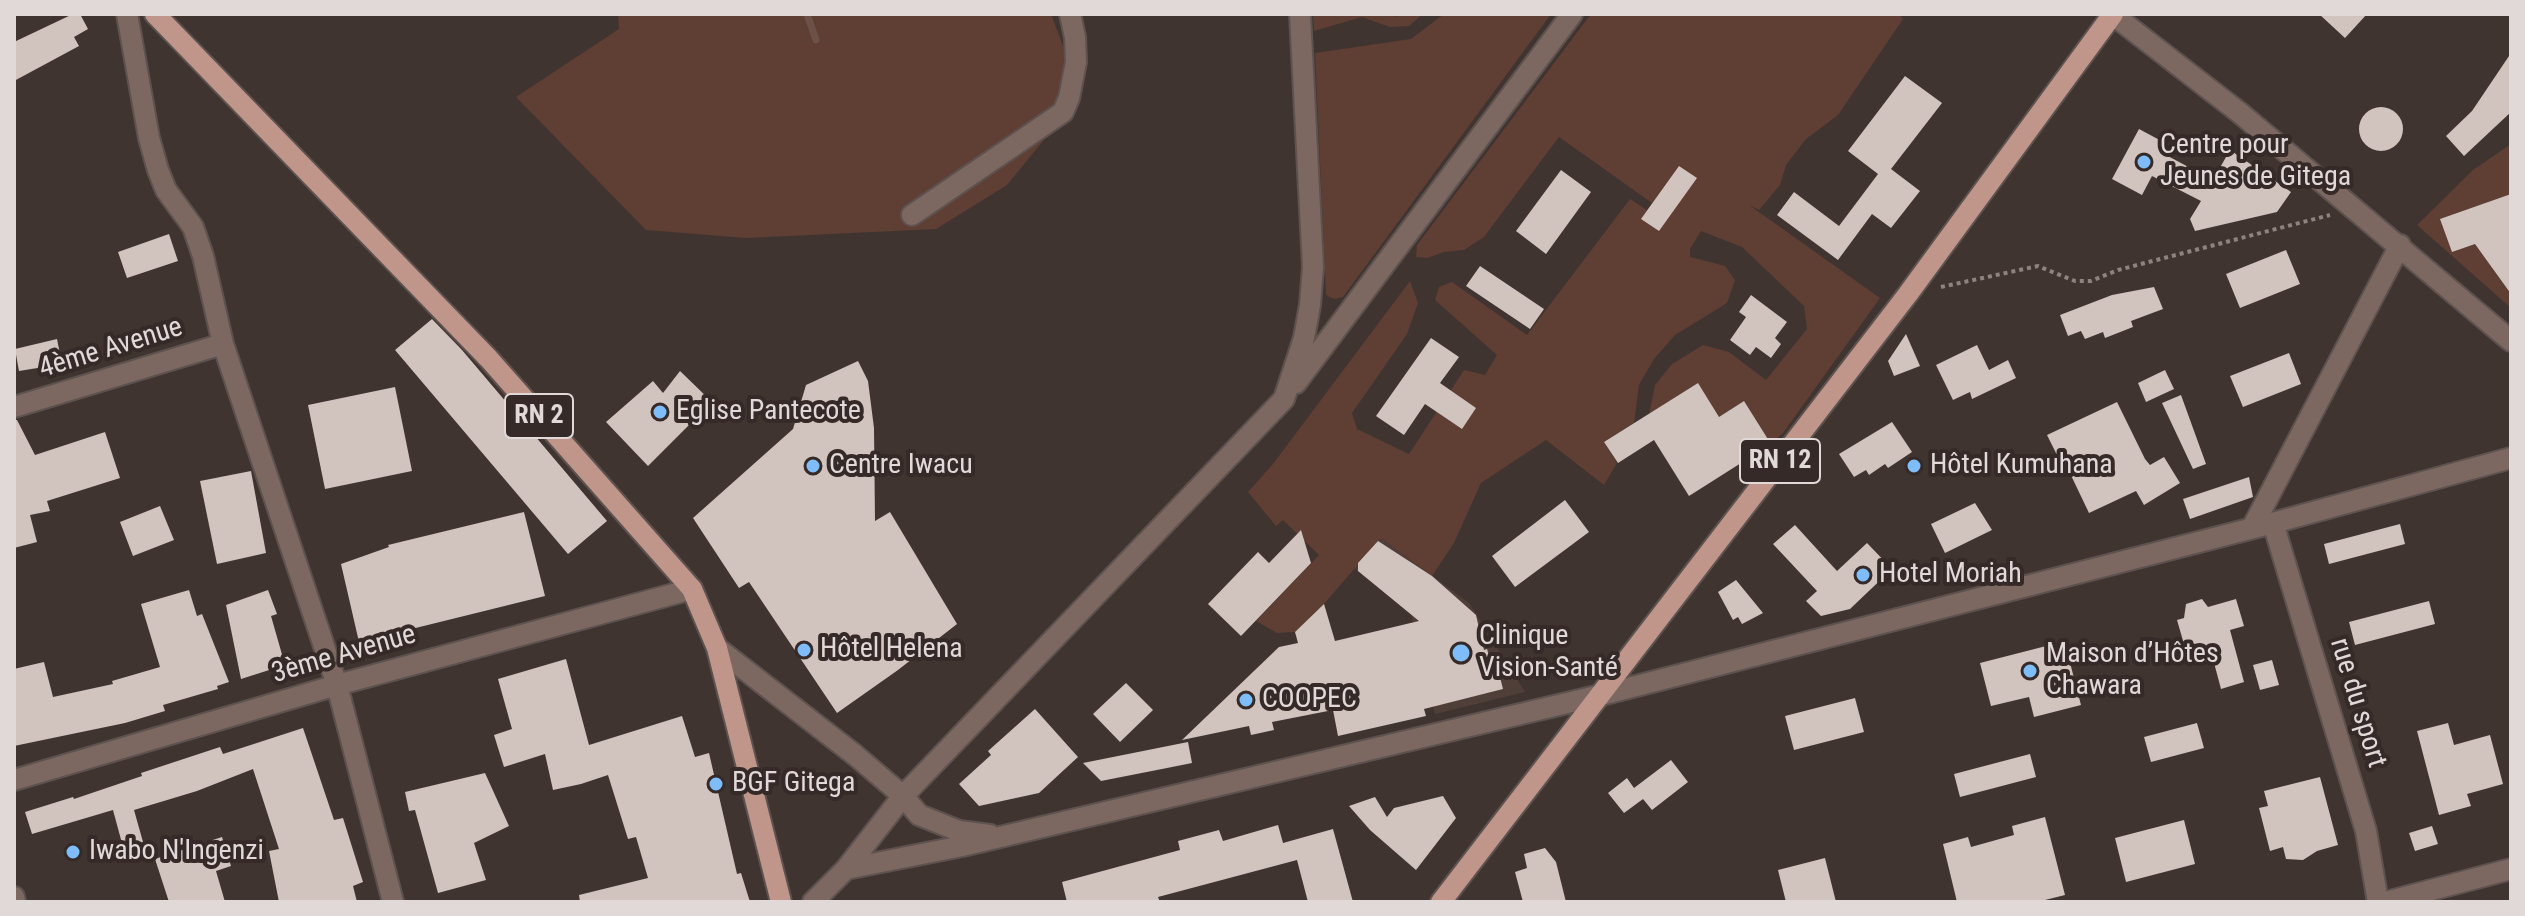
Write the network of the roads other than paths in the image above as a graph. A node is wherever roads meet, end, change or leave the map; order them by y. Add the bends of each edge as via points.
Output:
1 (127, 14) edge
2 (155, 14) edge
3 (1070, 14) edge
4 (1300, 14) edge
5 (1572, 14) edge
6 (2112, 14) edge
7 (912, 215) dead end
8 (2400, 245) junction
9 (2511, 341) edge
10 (223, 344) junction
11 (1284, 399) junction
12 (14, 407) edge
13 (2511, 458) edge
14 (2273, 523) junction
15 (2252, 528) junction
16 (692, 589) junction
17 (717, 648) junction
18 (337, 685) junction
19 (1601, 695) junction
20 (14, 780) edge
21 (903, 796) junction
22 (1026, 830) junction
23 (846, 869) junction
24 (2511, 869) edge
25 (393, 902) edge
26 (781, 902) edge
27 (813, 902) edge
28 (1441, 902) edge
29 (2378, 902) edge
30 (2386, 902) edge

1 - 10 street via 158,170 193,227
2 - 16 main road, RN 2 via 489,359
3 - 7 street via 1076,62 1063,112
4 - 11 street via 1313,267 1304,338
5 - 11 street
6 - 8 street
6 - 19 main road, RN 12 via 1908,294
8 - 9 street
8 - 15 street
10 - 12 street, 4ème Avenue
10 - 18 street
11 - 21 street
13 - 14 street
14 - 15 street
14 - 29 street, rue du sport via 2366,831
15 - 19 street
16 - 17 main road, RN 2
16 - 18 street, 3ème Avenue
17 - 21 street
17 - 26 main road, RN 2
18 - 20 street, 3ème Avenue
18 - 25 street
19 - 22 street
19 - 28 main road, RN 12
21 - 22 street via 919,815 959,831 990,835
21 - 23 street
22 - 23 street
23 - 27 street
24 - 30 street

